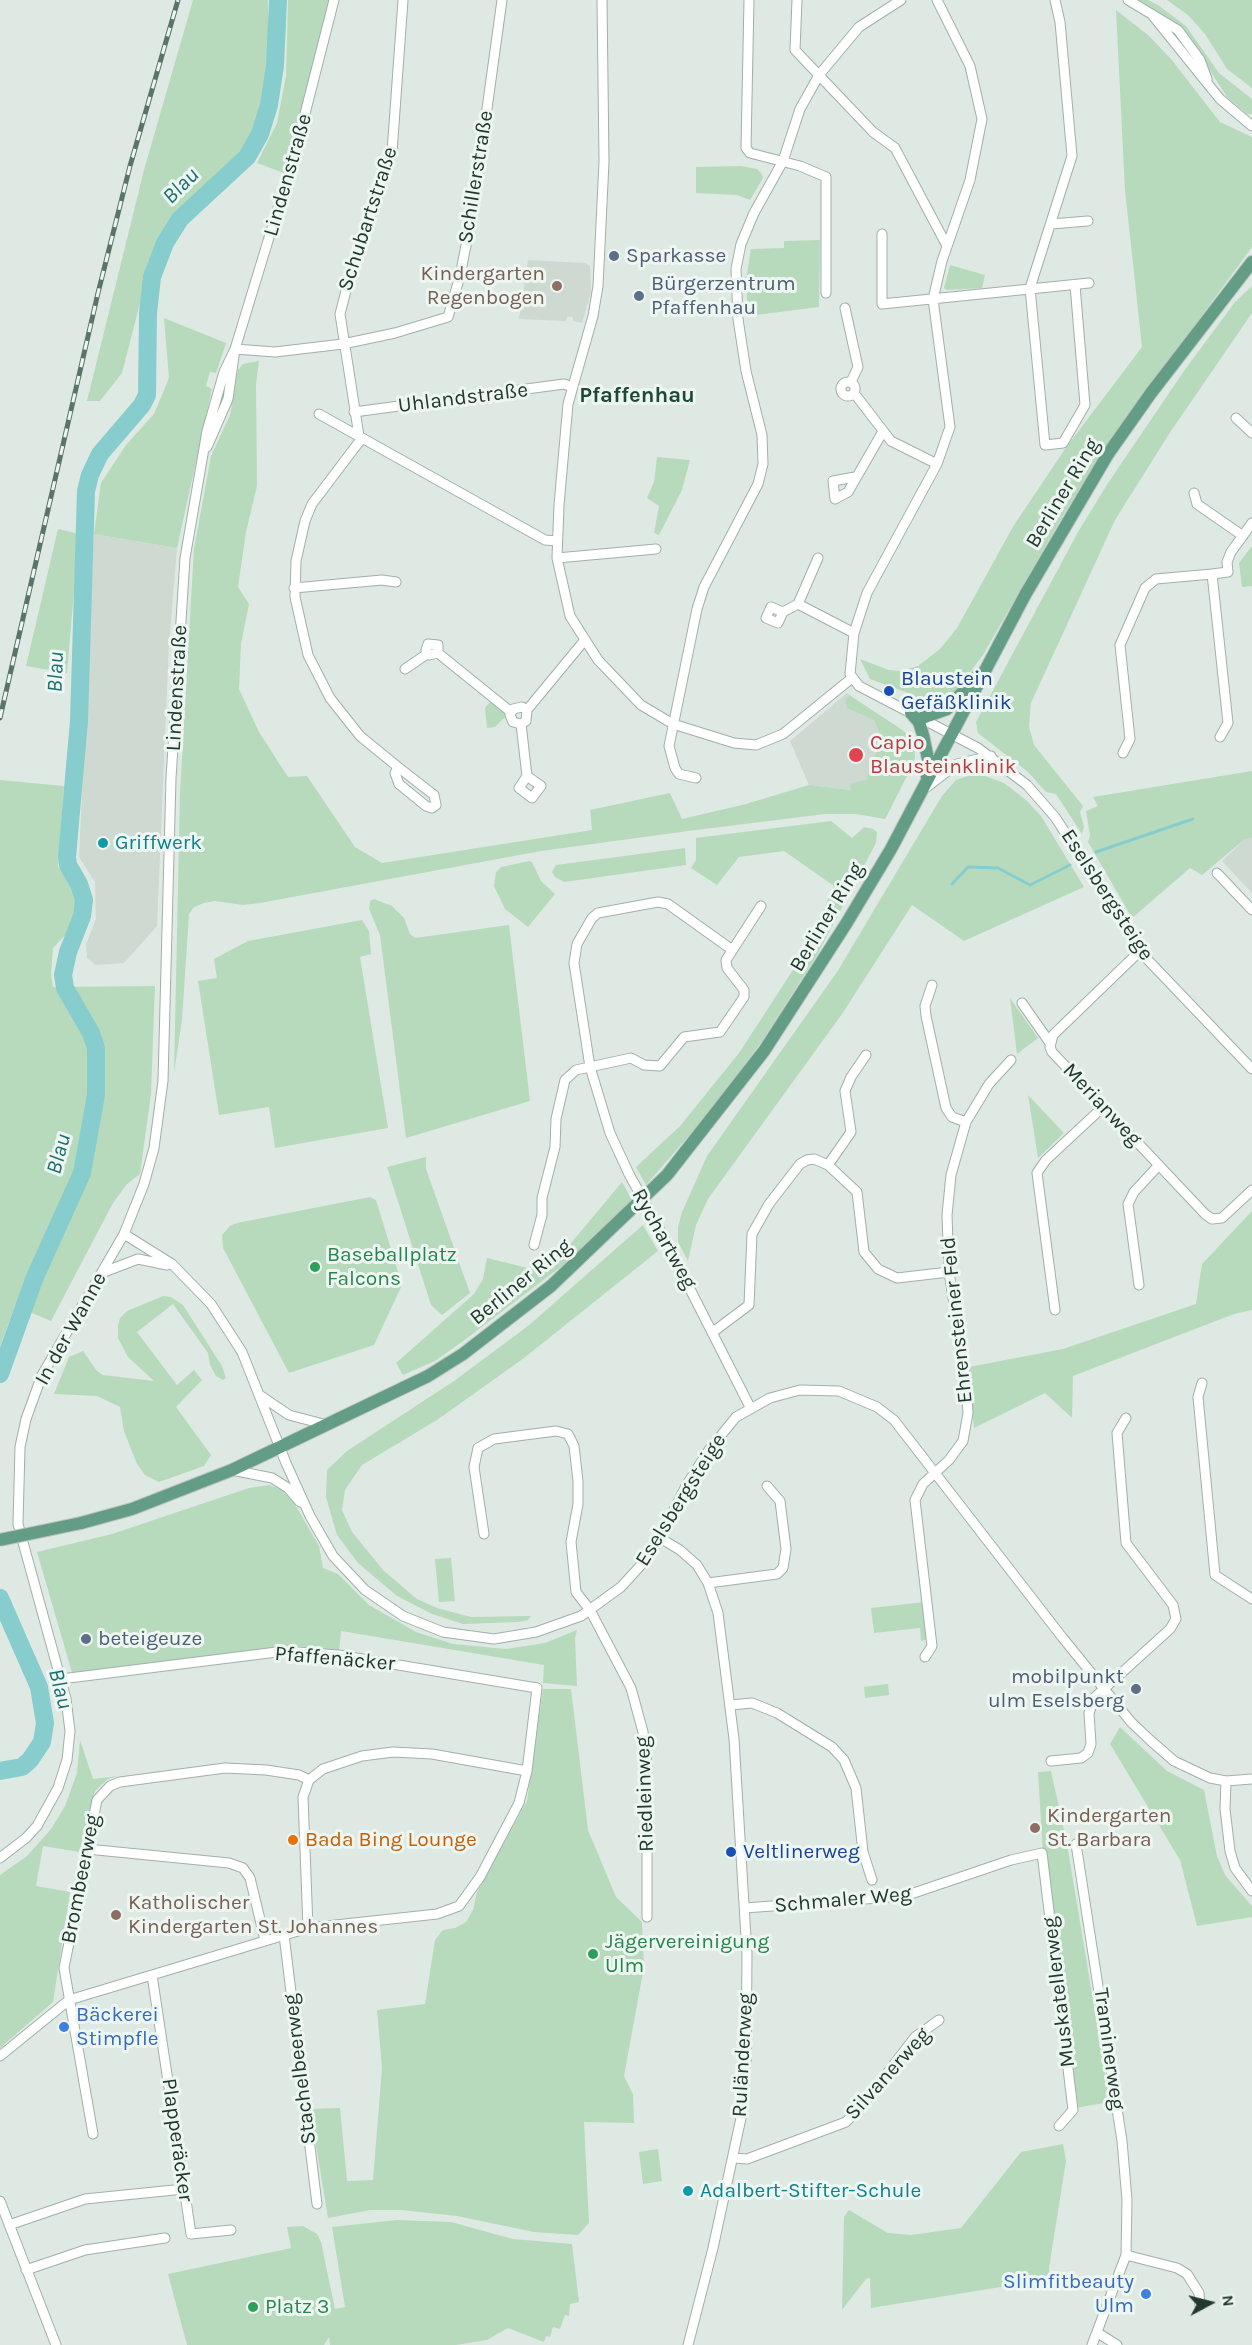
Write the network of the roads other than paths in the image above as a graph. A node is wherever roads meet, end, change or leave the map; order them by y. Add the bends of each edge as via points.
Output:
1 (334, 0) edge
2 (403, 0) edge
3 (502, 0) edge
4 (602, 0) edge
5 (749, 0) edge
6 (797, 0) edge
7 (902, 0) edge
8 (938, 0) edge
9 (1055, 0) edge
10 (1128, 0) edge
11 (819, 75) junction
12 (1252, 126) edge
13 (783, 161) junction
14 (1088, 221) dead end
15 (1051, 224) junction
16 (882, 234) dead end
17 (947, 246) junction
18 (1252, 262) edge
19 (1089, 283) dead end
20 (1075, 285) junction
21 (1030, 288) junction
22 (826, 294) dead end
23 (933, 299) junction
24 (845, 308) dead end
25 (343, 344) junction
26 (236, 349) junction
27 (572, 387) junction
28 (354, 412) junction
29 (319, 414) dead end
30 (1236, 418) dead end
31 (882, 433) junction
32 (1252, 433) edge
33 (360, 437) junction
34 (937, 464) junction
35 (855, 477) dead end
36 (1194, 493) dead end
37 (1252, 523) edge
38 (1243, 536) junction
39 (557, 541) junction
40 (656, 549) dead end
41 (557, 558) junction
42 (818, 558) dead end
43 (1212, 574) junction
44 (396, 582) dead end
45 (294, 588) junction
46 (798, 604) junction
47 (783, 612) dead end
48 (854, 633) junction
49 (584, 641) junction
50 (985, 668) junction
51 (405, 669) dead end
52 (852, 678) junction
53 (527, 710) junction
54 (511, 712) junction
55 (916, 716) junction
56 (521, 724) junction
57 (673, 724) junction
58 (952, 734) junction
59 (1220, 737) dead end
60 (1124, 753) dead end
61 (991, 756) junction
62 (398, 767) junction
63 (527, 776) dead end
64 (696, 778) dead end
65 (924, 786) junction
66 (1216, 873) dead end
67 (761, 906) dead end
68 (1252, 910) edge
69 (167, 921) joint
70 (731, 949) junction
71 (1141, 950) junction
72 (932, 985) dead end
73 (1022, 1002) dead end
74 (1050, 1043) junction
75 (866, 1055) dead end
76 (1011, 1060) dead end
77 (590, 1067) junction
78 (1252, 1069) edge
79 (1103, 1107) junction
80 (966, 1122) junction
81 (828, 1165) junction
82 (1159, 1165) junction
83 (1252, 1190) edge
84 (124, 1234) junction
85 (534, 1245) dead end
86 (180, 1272) junction
87 (949, 1272) junction
88 (103, 1273) junction
89 (1139, 1285) dead end
90 (1055, 1310) dead end
91 (713, 1332) junction
92 (1202, 1383) dead end
93 (260, 1395) junction
94 (750, 1407) junction
95 (1126, 1418) dead end
96 (329, 1425) junction
97 (280, 1449) junction
98 (232, 1470) junction
99 (935, 1474) junction
100 (767, 1486) dead end
101 (310, 1516) junction
102 (484, 1534) dead end
103 (660, 1538) junction
104 (0, 1540) edge
105 (708, 1582) junction
106 (1252, 1599) edge
107 (590, 1610) junction
108 (925, 1657) dead end
109 (61, 1679) junction
110 (1102, 1688) junction
111 (731, 1705) junction
112 (1051, 1761) dead end
113 (527, 1771) junction
114 (1252, 1779) edge
115 (309, 1780) junction
116 (1226, 1781) junction
117 (1076, 1844) dead end
118 (87, 1849) junction
119 (1042, 1853) joint
120 (0, 1858) edge
121 (872, 1880) dead end
122 (1252, 1891) edge
123 (745, 1908) junction
124 (647, 1917) dead end
125 (308, 1928) junction
126 (284, 1935) junction
127 (265, 1940) junction
128 (152, 1975) junction
129 (69, 2000) junction
130 (939, 2020) dead end
131 (0, 2056) edge
132 (1059, 2126) dead end
133 (93, 2134) dead end
134 (734, 2158) junction
135 (184, 2189) junction
136 (0, 2201) edge
137 (317, 2204) dead end
138 (9, 2225) junction
139 (231, 2230) dead end
140 (165, 2238) dead end
141 (1126, 2255) junction
142 (26, 2270) junction
143 (1200, 2305) dead end
144 (1098, 2333) junction
145 (56, 2345) edge
146 (688, 2345) edge
147 (1092, 2345) edge
148 (1117, 2345) edge

1 - 26 street, Lindenstraße via 296,149
2 - 25 street, Schubartstraße via 393,145 342,302
3 - 25 street, Schillerstraße via 473,210 450,312 444,320
4 - 27 street via 604,162 598,286 586,346
5 - 13 street via 746,148 750,153
6 - 11 street via 795,50
7 - 11 street via 859,27
8 - 17 street via 970,66 982,119 970,180
9 - 15 street via 1072,149
10 - 12 street via 1153,16 1229,108
11 - 13 street via 800,110
11 - 17 street via 873,132 895,148
13 - 22 street via 826,177
13 - 57 street via 744,234 736,268 740,336 762,435 763,464 754,491 699,600
14 - 15 street
15 - 21 street
16 - 23 street via 882,304
17 - 23 street
18 - 50 main road, Berliner Ring via 1108,454
19 - 20 street
20 - 21 street
20 - 21 street via 1085,405 1063,443 1045,445
21 - 23 street
23 - 34 street via 950,427
24 - 31 street via 858,367 842,391 846,395 854,393
25 - 26 street, Schillerstraße via 275,351
25 - 28 street, Schubartstraße
26 - 69 street, Lindenstraße via 224,372 189,523 171,778
27 - 28 street, Uhlandstraße via 564,384
27 - 39 street via 565,427
28 - 33 street, Schubartstraße
29 - 33 street
30 - 32 street
31 - 34 street
31 - 35 street
33 - 39 street via 545,540
33 - 45 street via 312,504 300,541
34 - 48 street via 867,593
36 - 38 street via 1197,504
37 - 38 street
38 - 43 street via 1231,552 1228,572
39 - 41 street
40 - 41 street
41 - 49 street via 570,616
42 - 46 street
43 - 59 street via 1228,723
43 - 60 street via 1156,579 1145,588 1120,645 1130,739
44 - 45 street
45 - 62 street via 302,637 330,698 360,736
46 - 47 street
46 - 48 street
48 - 52 street
49 - 53 street
49 - 57 street via 641,705
50 - 55 main road via 946,710
50 - 58 main road, Berliner Ring
51 - 54 street via 427,654 431,643 438,645 438,653
52 - 55 street, Eselsbergsteige via 859,686
52 - 57 street via 783,734 756,745 734,743
53 - 54 street via 519,706
53 - 56 street via 528,719
54 - 56 street via 513,722
55 - 58 street, Eselsbergsteige
55 - 65 main road via 928,759
56 - 63 street
57 - 64 street via 671,762 680,774
58 - 61 street, Eselsbergsteige
58 - 65 main road, Berliner Ring
61 - 65 street via 957,764
61 - 71 street, Eselsbergsteige via 1027,785 1055,816
62 - 62 street via 395,773 399,784 426,806 436,805 434,795
65 - 96 main road, Berliner Ring via 891,849 805,991 736,1090 667,1175 591,1251 493,1331 428,1376
66 - 68 street
67 - 70 street
69 - 84 street, In der Wanne via 160,1108 146,1178
70 - 77 street via 727,968 742,983 744,997 720,1032 684,1037 660,1066 644,1065 631,1058
70 - 77 street, Rychartweg via 662,903 608,910 592,918 577,944 574,963
71 - 74 street, Merianweg via 1053,1035
71 - 78 street, Eselsbergsteige
72 - 80 street via 926,1016 946,1108 952,1117
73 - 74 street, Merianweg
74 - 79 street, Merianweg via 1052,1052
75 - 81 street via 846,1091 851,1132
76 - 80 street, Ehrensteiner Feld via 989,1083
77 - 85 street via 570,1073 565,1080
77 - 91 street, Rychartweg, bridge via 610,1133 629,1174
79 - 82 street, Merianweg
79 - 90 street via 1037,1173
80 - 87 street, Ehrensteiner Feld via 948,1195
81 - 87 street via 857,1192 864,1252 870,1262 892,1278
81 - 91 street via 814,1159 800,1164 758,1220 750,1246 749,1305
82 - 83 street, Merianweg via 1212,1219 1222,1218
82 - 89 street, Merianweg via 1128,1204
84 - 86 street, Eselsbergsteige
84 - 88 street, In der Wanne
86 - 88 street via 138,1259
86 - 93 street, Eselsbergsteige via 211,1304 234,1336
87 - 99 street, Ehrensteiner Feld via 966,1383 967,1431 957,1451
88 - 109 street, In der Wanne via 42,1375 20,1447 18,1524
91 - 94 street, Rychartweg
92 - 106 street via 1198,1397 1215,1575
93 - 96 street via 289,1416
93 - 97 street, Eselsbergsteige
94 - 99 street, Eselsbergsteige via 800,1390 821,1389 859,1398 894,1420
94 - 103 street, Eselsbergsteige via 736,1417 708,1450
95 - 110 street via 1117,1433 1126,1543 1171,1602 1176,1619 1170,1629
96 - 97 main road, Berliner Ring
97 - 98 main road, Berliner Ring
97 - 101 street, Eselsbergsteige
98 - 101 street via 277,1481 293,1493
98 - 104 main road, Berliner Ring, bridge via 132,1509
99 - 108 street, Ehrensteiner Feld via 923,1484 915,1500 932,1646
99 - 110 street, Eselsbergsteige
100 - 105 street via 780,1501 786,1549 783,1568 777,1574
101 - 107 street, Eselsbergsteige via 333,1556 365,1590 403,1616 443,1632 477,1638 514,1636 551,1628
102 - 107 street, Riedleinweg via 474,1467 478,1448 494,1439 556,1431 568,1434 574,1446 578,1480 571,1542 574,1584 579,1599
103 - 105 street, Ruländerweg via 690,1557
103 - 107 street, Eselsbergsteige via 621,1587
105 - 111 street, Ruländerweg via 721,1625
107 - 124 street, Riedleinweg via 631,1688 643,1732 647,1777
109 - 113 street, Pfaffenäcker via 285,1651 348,1656 537,1688
109 - 120 street, In der Wanne via 70,1731 64,1772 37,1826
110 - 112 street via 1089,1713 1092,1744 1088,1753 1081,1758
110 - 116 street, Eselsbergsteige via 1131,1722 1174,1761 1201,1775
111 - 121 street via 752,1703 777,1713 832,1747 844,1760 856,1788 863,1852
111 - 123 street, Ruländerweg
113 - 115 street via 432,1754 393,1752 339,1763
113 - 125 street via 519,1803 505,1832 459,1906 437,1914
114 - 116 street, Eselsbergsteige
115 - 118 street, Brombeerweg via 239,1767 120,1782 110,1786 97,1800
115 - 125 street via 302,1813
116 - 122 street via 1230,1851 1235,1868
117 - 141 street, Traminerweg via 1122,2141
118 - 127 street via 243,1868 250,1878
118 - 129 street, Brombeerweg via 64,1968
119 - 123 street, Schmaler Weg via 905,1896
119 - 132 street, Muskatellerweg via 1073,2110
123 - 134 street, Ruländerweg via 746,2063
125 - 126 street
126 - 127 street
126 - 137 street, Stachelbeerweg
127 - 128 street
128 - 129 street
128 - 135 street, Plapperäcker
129 - 131 street
129 - 133 street, Brombeerweg
130 - 134 street, Silvanerweg via 915,2037 867,2101 846,2122 747,2159
134 - 146 street, Ruländerweg
135 - 138 street via 85,2199
135 - 139 street, Plapperäcker via 191,2234
136 - 138 street
138 - 142 street
140 - 142 street via 85,2250
141 - 143 street via 1187,2274 1199,2293
141 - 144 street, Traminerweg
142 - 145 street
144 - 147 street, Traminerweg
144 - 148 street

